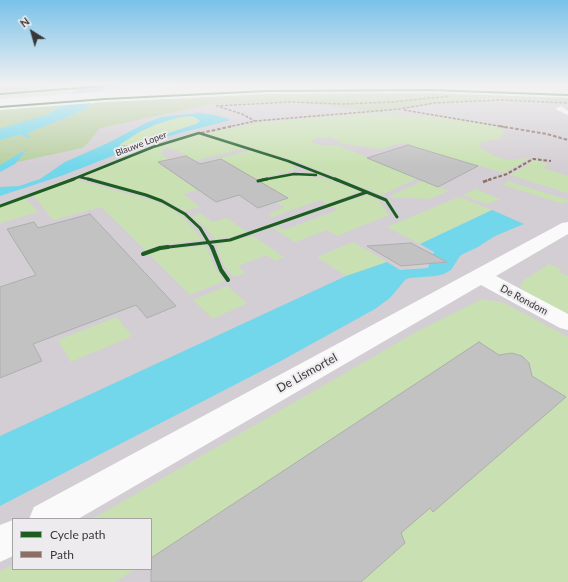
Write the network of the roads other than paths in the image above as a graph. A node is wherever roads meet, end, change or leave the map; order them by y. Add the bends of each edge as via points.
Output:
1 (568, 227) edge
2 (480, 276) junction
3 (568, 323) edge
4 (48, 518) edge
5 (12, 538) edge
6 (0, 544) edge

1 - 2 street, De Lismortel
2 - 3 street, De Rondom
2 - 4 street, De Lismortel
5 - 6 street

